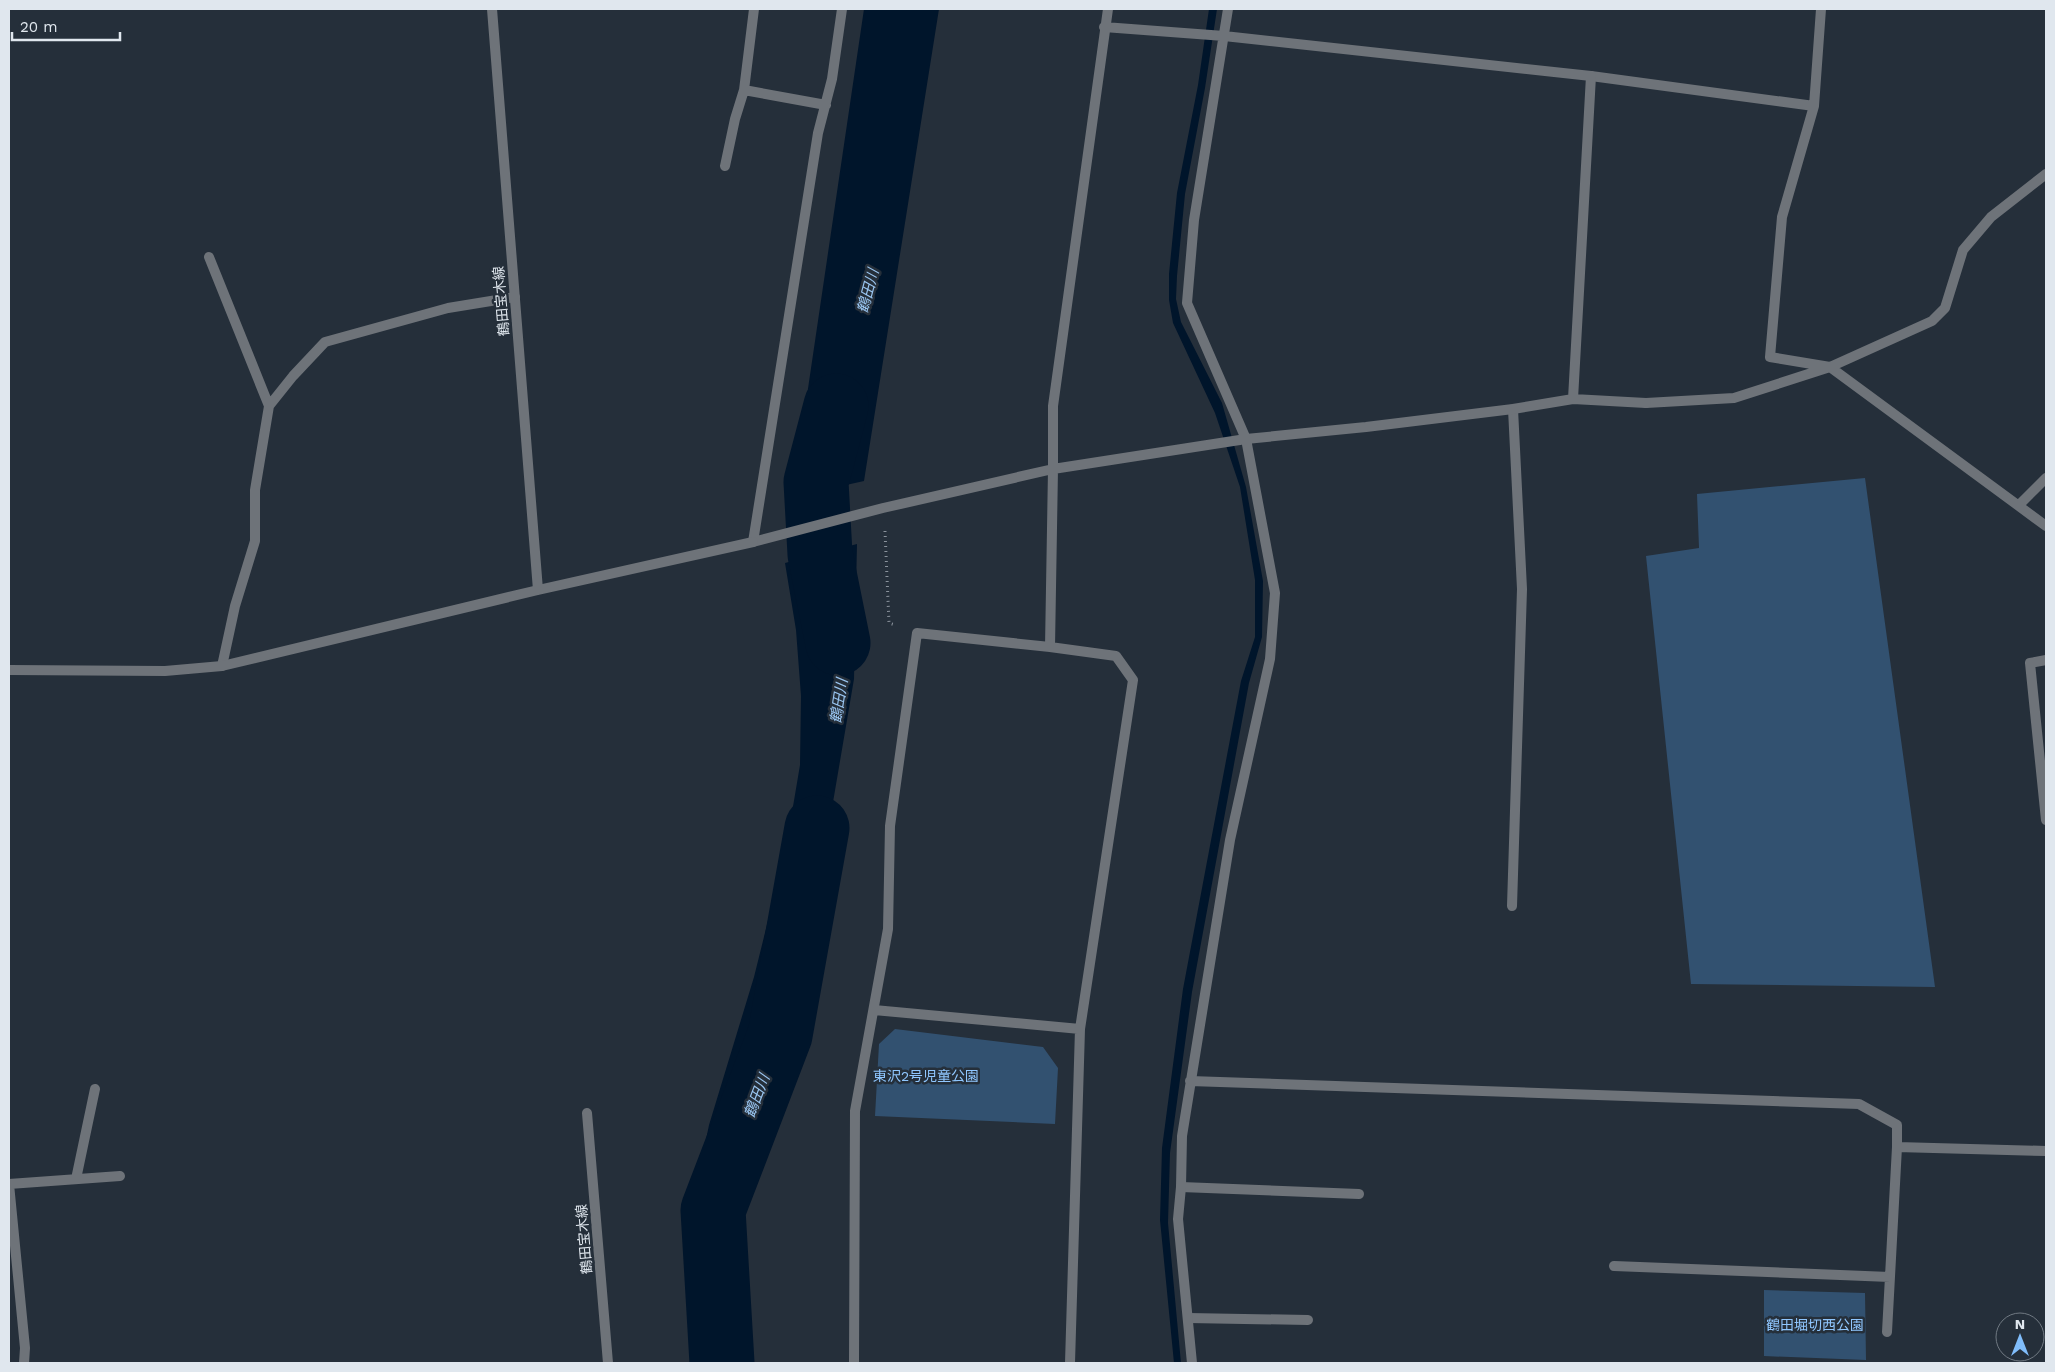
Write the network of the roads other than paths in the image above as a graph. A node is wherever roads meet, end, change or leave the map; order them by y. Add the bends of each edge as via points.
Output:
1 (492, 9) edge
2 (754, 9) edge
3 (842, 9) edge
4 (1108, 9) edge
5 (1228, 9) edge
6 (1821, 9) edge
7 (1104, 27) junction
8 (1224, 36) junction
9 (1591, 76) junction
10 (744, 90) junction
11 (826, 105) junction
12 (1814, 106) junction
13 (725, 166) dead end
14 (2046, 174) edge
15 (209, 257) dead end
16 (515, 298) junction
17 (1830, 367) junction
18 (1574, 399) junction
19 (269, 406) junction
20 (1513, 409) junction
21 (1246, 439) junction
22 (1053, 469) junction
23 (2046, 478) edge
24 (2020, 505) junction
25 (2046, 526) edge
26 (753, 542) junction
27 (538, 590) junction
28 (1050, 647) junction
29 (2046, 660) edge
30 (222, 666) junction
31 (9, 670) edge
32 (2046, 820) edge
33 (1512, 906) dead end
34 (874, 1010) junction
35 (1080, 1029) junction
36 (1190, 1081) junction
37 (95, 1089) dead end
38 (587, 1113) dead end
39 (1897, 1147) junction
40 (2046, 1151) edge
41 (120, 1176) dead end
42 (76, 1179) junction
43 (9, 1184) edge
44 (1181, 1187) junction
45 (1359, 1194) dead end
46 (1614, 1266) dead end
47 (1890, 1277) junction
48 (1188, 1318) junction
49 (1308, 1320) dead end
50 (1887, 1332) dead end
51 (24, 1363) edge
52 (608, 1363) edge
53 (854, 1363) edge
54 (1070, 1363) edge
55 (1192, 1363) edge

1 - 16 street, 鶴田宝木線
2 - 10 street
3 - 11 street
4 - 7 street
5 - 8 street
6 - 12 street
7 - 8 street
7 - 22 street via 1053,406
8 - 9 street
8 - 21 street via 1194,220 1187,304
9 - 12 street
9 - 18 street
10 - 11 street
10 - 13 street
11 - 26 street via 818,133
12 - 17 street via 1782,217 1770,357
14 - 17 street via 1991,217 1963,250 1945,308 1932,321
15 - 19 street
16 - 19 street via 448,308 325,342
16 - 27 street, 鶴田宝木線
17 - 18 street via 1734,398 1646,404
17 - 24 street
18 - 20 street
19 - 30 street via 255,490 255,541 235,606
20 - 21 street
20 - 33 street via 1522,588
21 - 22 street
21 - 36 street via 1275,593 1270,659 1230,840
22 - 26 street
22 - 28 street
23 - 24 street
24 - 25 street
26 - 27 street
27 - 30 street
28 - 34 street via 917,633 890,826 888,929
28 - 35 street via 1116,656 1133,680
29 - 32 street via 2030,663
30 - 31 street via 165,671
34 - 35 street
34 - 53 street via 855,1111
35 - 54 street
36 - 39 street via 1859,1104 1897,1125
36 - 44 street via 1182,1136
37 - 42 street
38 - 52 street, 鶴田宝木線
39 - 40 street
39 - 47 street
41 - 42 street
42 - 43 street
43 - 51 street
44 - 45 street
44 - 48 street via 1178,1219
46 - 47 street
47 - 50 street
48 - 49 street
48 - 55 street

